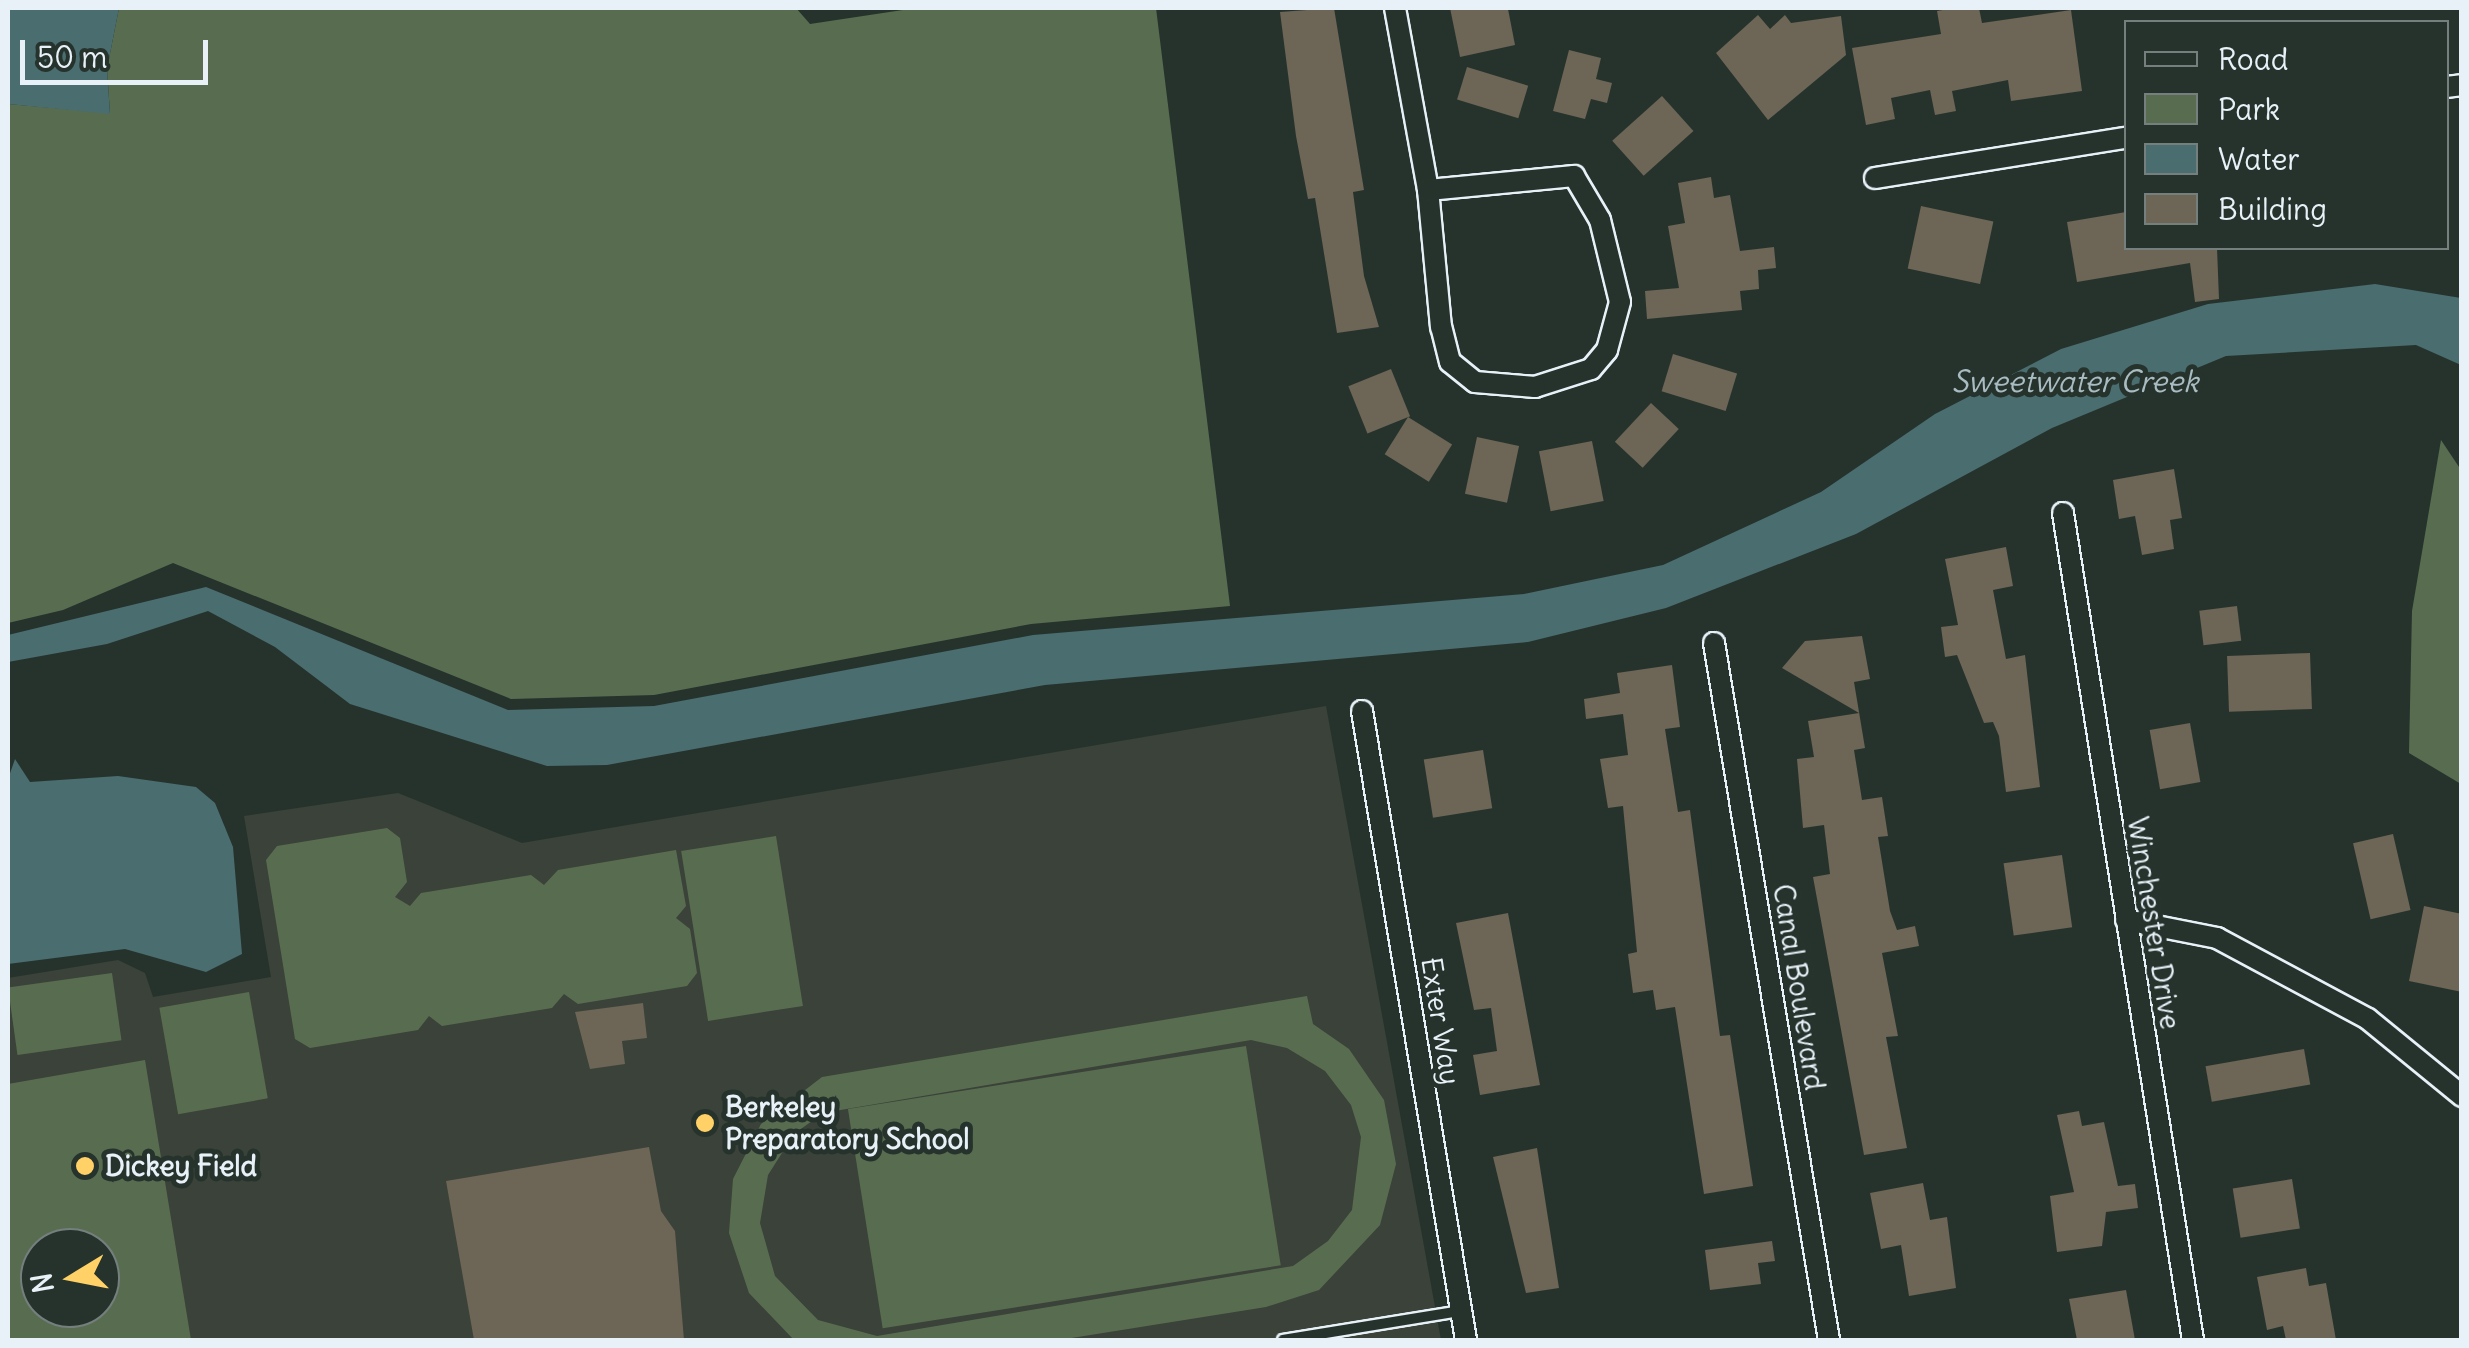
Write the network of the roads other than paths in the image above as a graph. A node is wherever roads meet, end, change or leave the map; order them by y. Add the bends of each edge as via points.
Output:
1 (1395, 8) edge
2 (2124, 138) edge
3 (1875, 178) dead end
4 (1428, 190) junction
5 (2063, 513) dead end
6 (1714, 643) dead end
7 (1362, 711) dead end
8 (2126, 920) junction
9 (2462, 1096) edge
10 (1462, 1311) junction
11 (1283, 1340) edge
12 (1466, 1340) edge
13 (1829, 1340) edge
14 (2193, 1340) edge

1 - 4 street
2 - 3 street
4 - 4 street via 1450,362 1475,382 1535,387 1591,370 1607,350 1620,302 1600,220 1574,176
5 - 8 street, Winchester Drive
6 - 13 street, Canal Boulevard
7 - 10 street, Exter Way
8 - 9 street via 2217,938 2368,1019
8 - 14 street, Winchester Drive
10 - 11 lane
10 - 12 street, Exter Way

